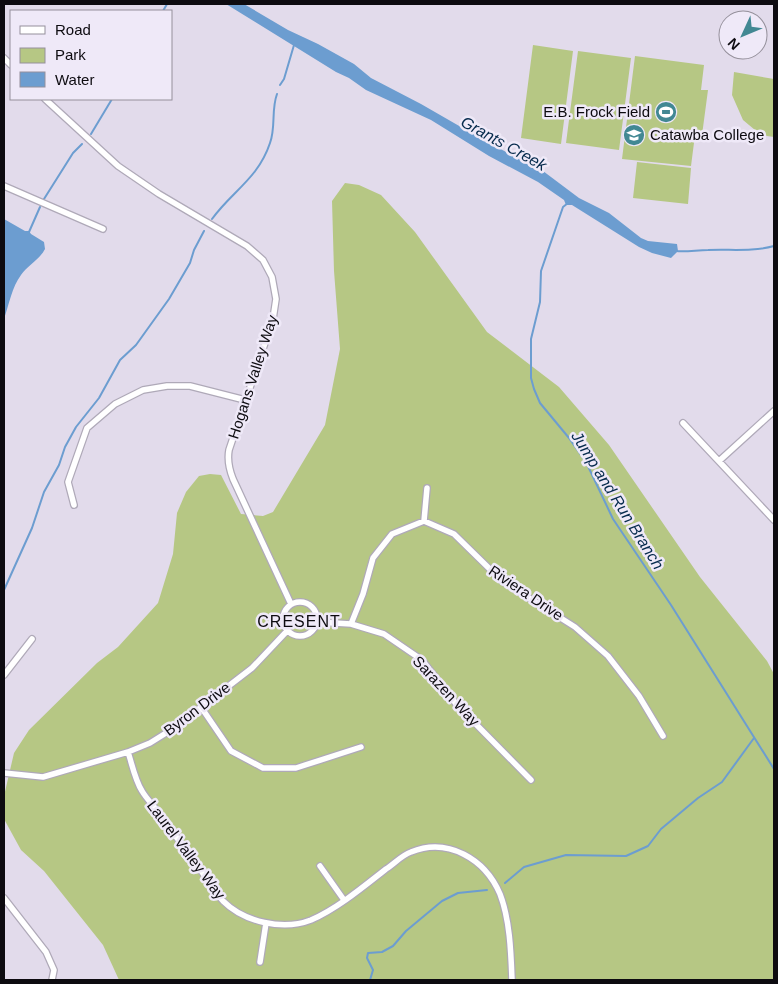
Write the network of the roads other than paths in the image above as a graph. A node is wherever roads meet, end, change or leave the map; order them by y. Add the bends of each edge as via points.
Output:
1 (46, 100) edge
2 (4, 186) edge
3 (103, 229) dead end
4 (245, 400) junction
5 (774, 410) edge
6 (683, 423) dead end
7 (719, 461) junction
8 (427, 488) dead end
9 (74, 505) dead end
10 (774, 520) edge
11 (424, 521) junction
12 (291, 604) junction
13 (317, 622) junction
14 (351, 624) junction
15 (287, 632) junction
16 (32, 639) dead end
17 (4, 675) edge
18 (201, 706) junction
19 (663, 736) dead end
20 (362, 747) dead end
21 (128, 752) junction
22 (4, 773) edge
23 (531, 780) dead end
24 (320, 866) dead end
25 (4, 898) edge
26 (344, 900) junction
27 (266, 923) junction
28 (260, 962) dead end
29 (52, 980) edge
30 (512, 980) edge

1 - 4 street, Hogans Valley Way via 118,166 247,246 263,260 272,277 276,299 274,319
2 - 3 street
4 - 9 street via 190,386 167,386 143,390 115,404 87,428 68,482
4 - 12 street, Hogans Valley Way via 229,450 229,468
5 - 7 street
6 - 7 street
7 - 10 street
8 - 11 street
11 - 14 street via 392,534 373,558
11 - 19 street, Riviera Drive via 454,534 502,581 575,627 608,656 639,696
12 - 13 street via 302,602 312,607
12 - 15 street via 282,617
13 - 14 street, Sarazen Way
13 - 15 street via 312,632 302,637
14 - 23 street, Sarazen Way via 384,634 422,660 457,705
15 - 18 street, Byron Drive via 252,668
16 - 17 street
18 - 20 street via 231,751 263,768 296,768
18 - 21 street, Byron Drive via 174,728
21 - 22 street, Byron Drive via 42,777
21 - 27 street, Laurel Valley Way via 142,790 223,901 246,917
24 - 26 street
25 - 29 street via 46,952 54,970
26 - 27 street, Laurel Valley Way via 300,923
26 - 30 street, Laurel Valley Way via 410,852 442,847 471,857 499,894 507,922
27 - 28 street

